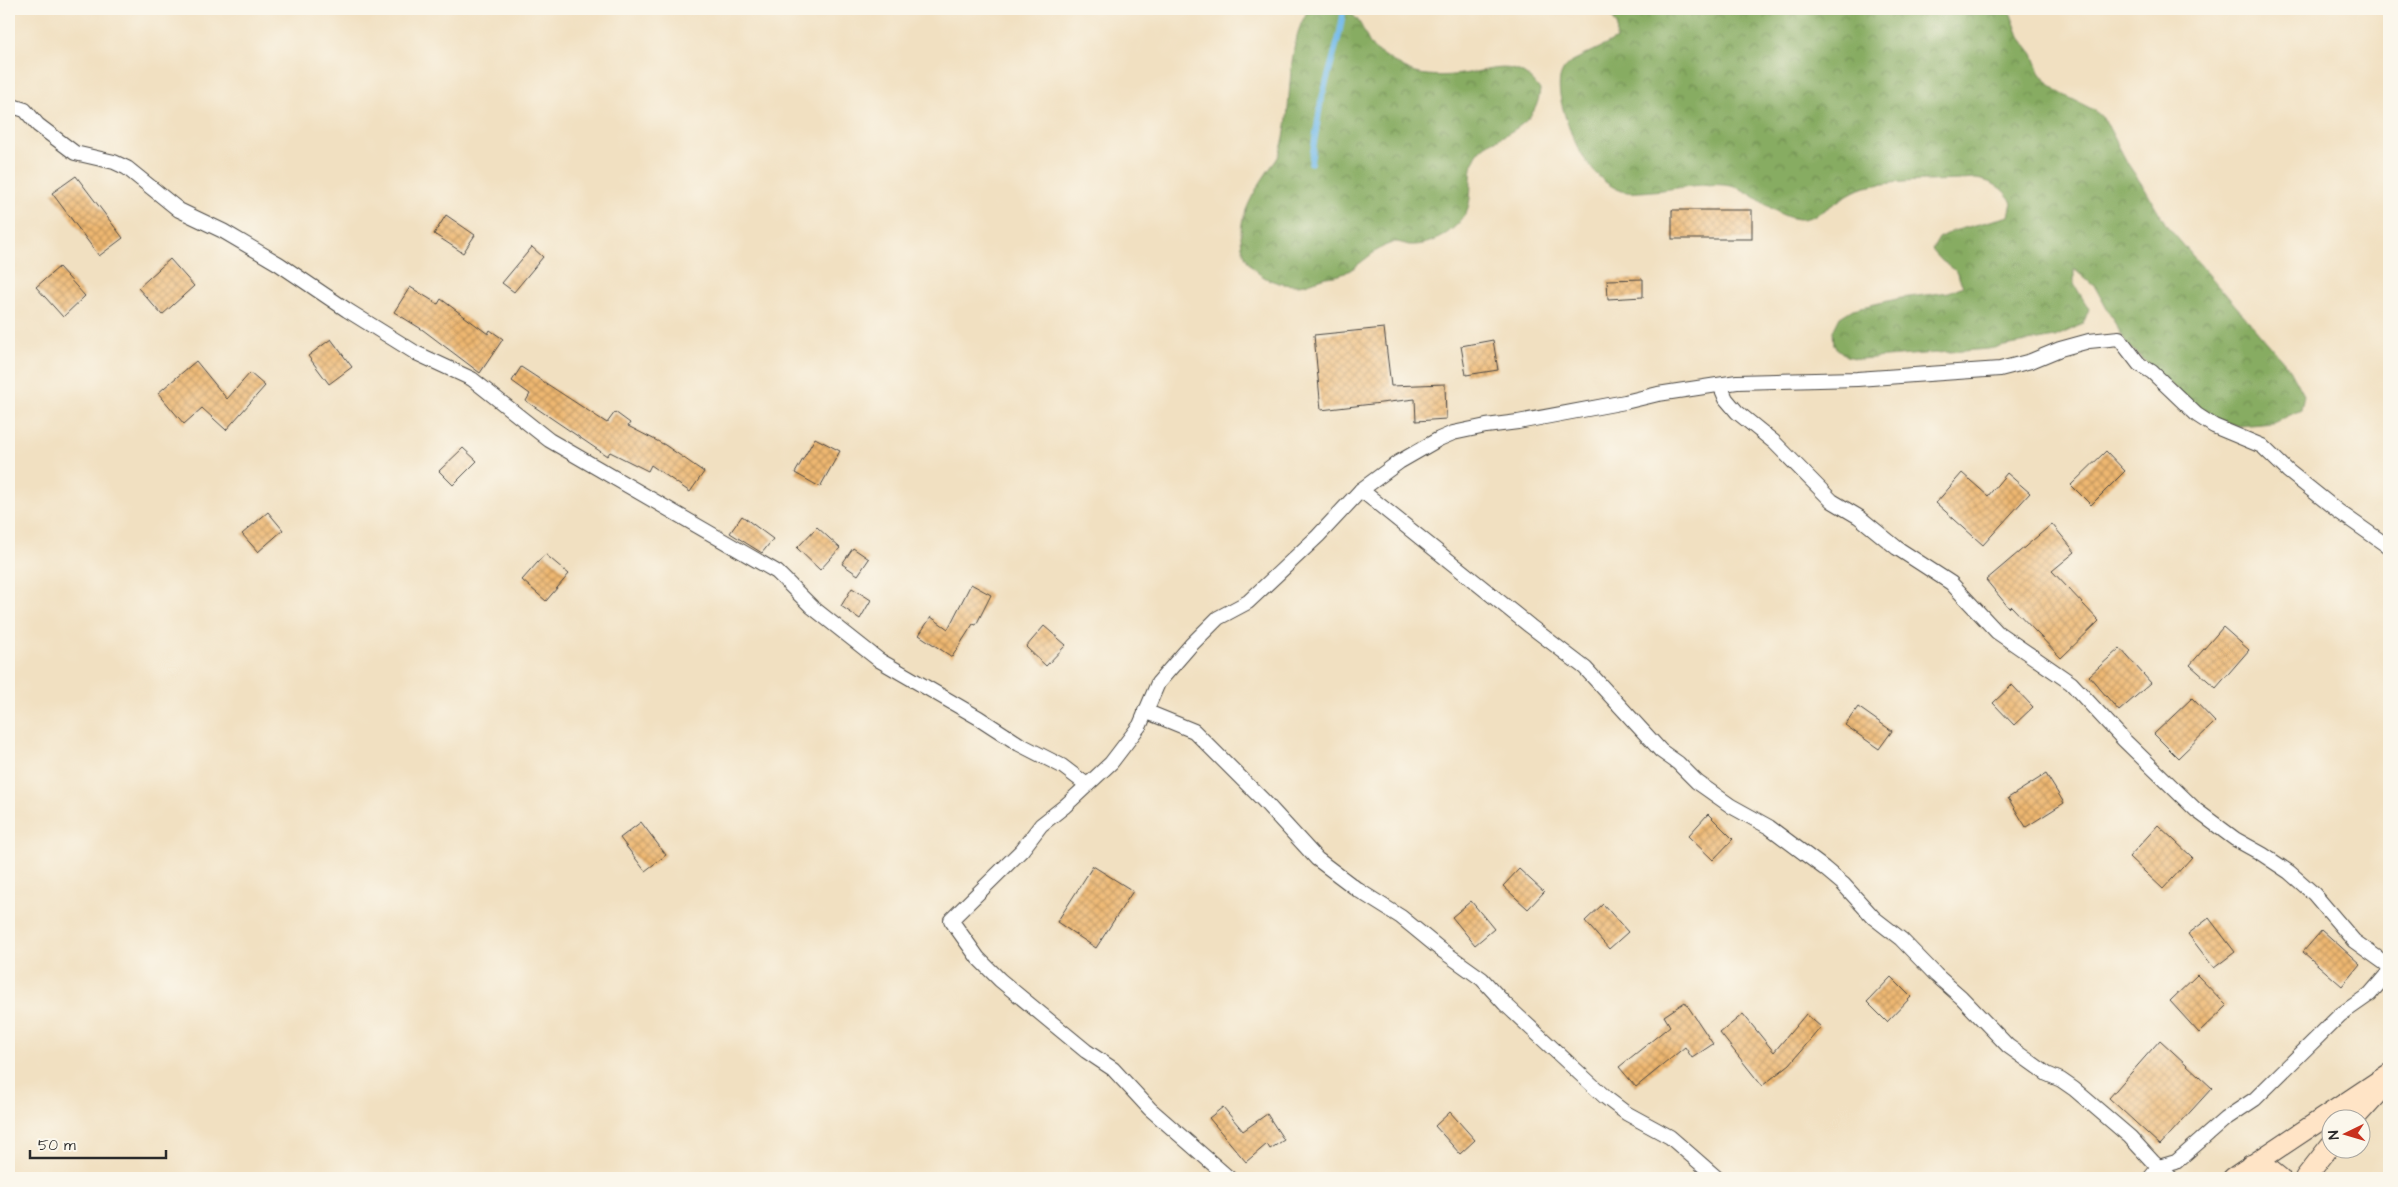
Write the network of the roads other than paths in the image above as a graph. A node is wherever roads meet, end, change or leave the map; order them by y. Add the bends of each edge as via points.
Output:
1 (9, 104) edge
2 (1720, 385) junction
3 (1361, 490) junction
4 (2389, 547) edge
5 (1145, 711) junction
6 (1087, 785) junction
7 (2389, 966) edge
8 (2389, 972) edge
9 (2389, 1074) edge
10 (2389, 1080) edge
11 (2362, 1110) edge
12 (2320, 1159) edge
13 (2250, 1165) junction
14 (2159, 1167) junction
15 (1230, 1178) edge
16 (1716, 1178) edge
17 (2150, 1178) edge
18 (2171, 1178) edge
19 (2233, 1178) edge
20 (2280, 1178) edge
21 (2305, 1178) edge

1 - 6 street via 25,110 44,130 75,153 127,168 179,210 279,264 416,353 472,379 549,440 777,572 812,607 879,660 1019,744 1062,766
2 - 3 street via 1453,433 1399,462
2 - 4 street via 1753,380 1857,379 2000,369 2089,341 2119,338 2139,364 2152,372 2197,415 2214,426 2262,446 2338,511
2 - 7 street via 1737,412 1774,442 1832,501 1860,517 1897,548 1952,584 1997,632 2071,683 2196,810 2289,872 2314,894 2354,941
3 - 5 street via 1248,602 1218,618 1190,645 1158,683
3 - 14 street via 1591,673 1656,745 1697,782 1769,827 1843,884 1874,918 1901,939 2008,1046 2074,1089
5 - 6 street via 1140,725 1121,751
5 - 16 street via 1194,731 1317,859 1482,979 1605,1097 1626,1114 1670,1137
6 - 15 street via 1041,825 1022,850 951,920 978,958 1000,980 1086,1051 1113,1069 1150,1109
8 - 14 street via 2370,994 2340,1015 2255,1099 2225,1119 2176,1162
9 - 13 street
10 - 11 street
12 - 21 street
13 - 19 street
13 - 20 street via 2270,1170
14 - 17 street
14 - 18 street

